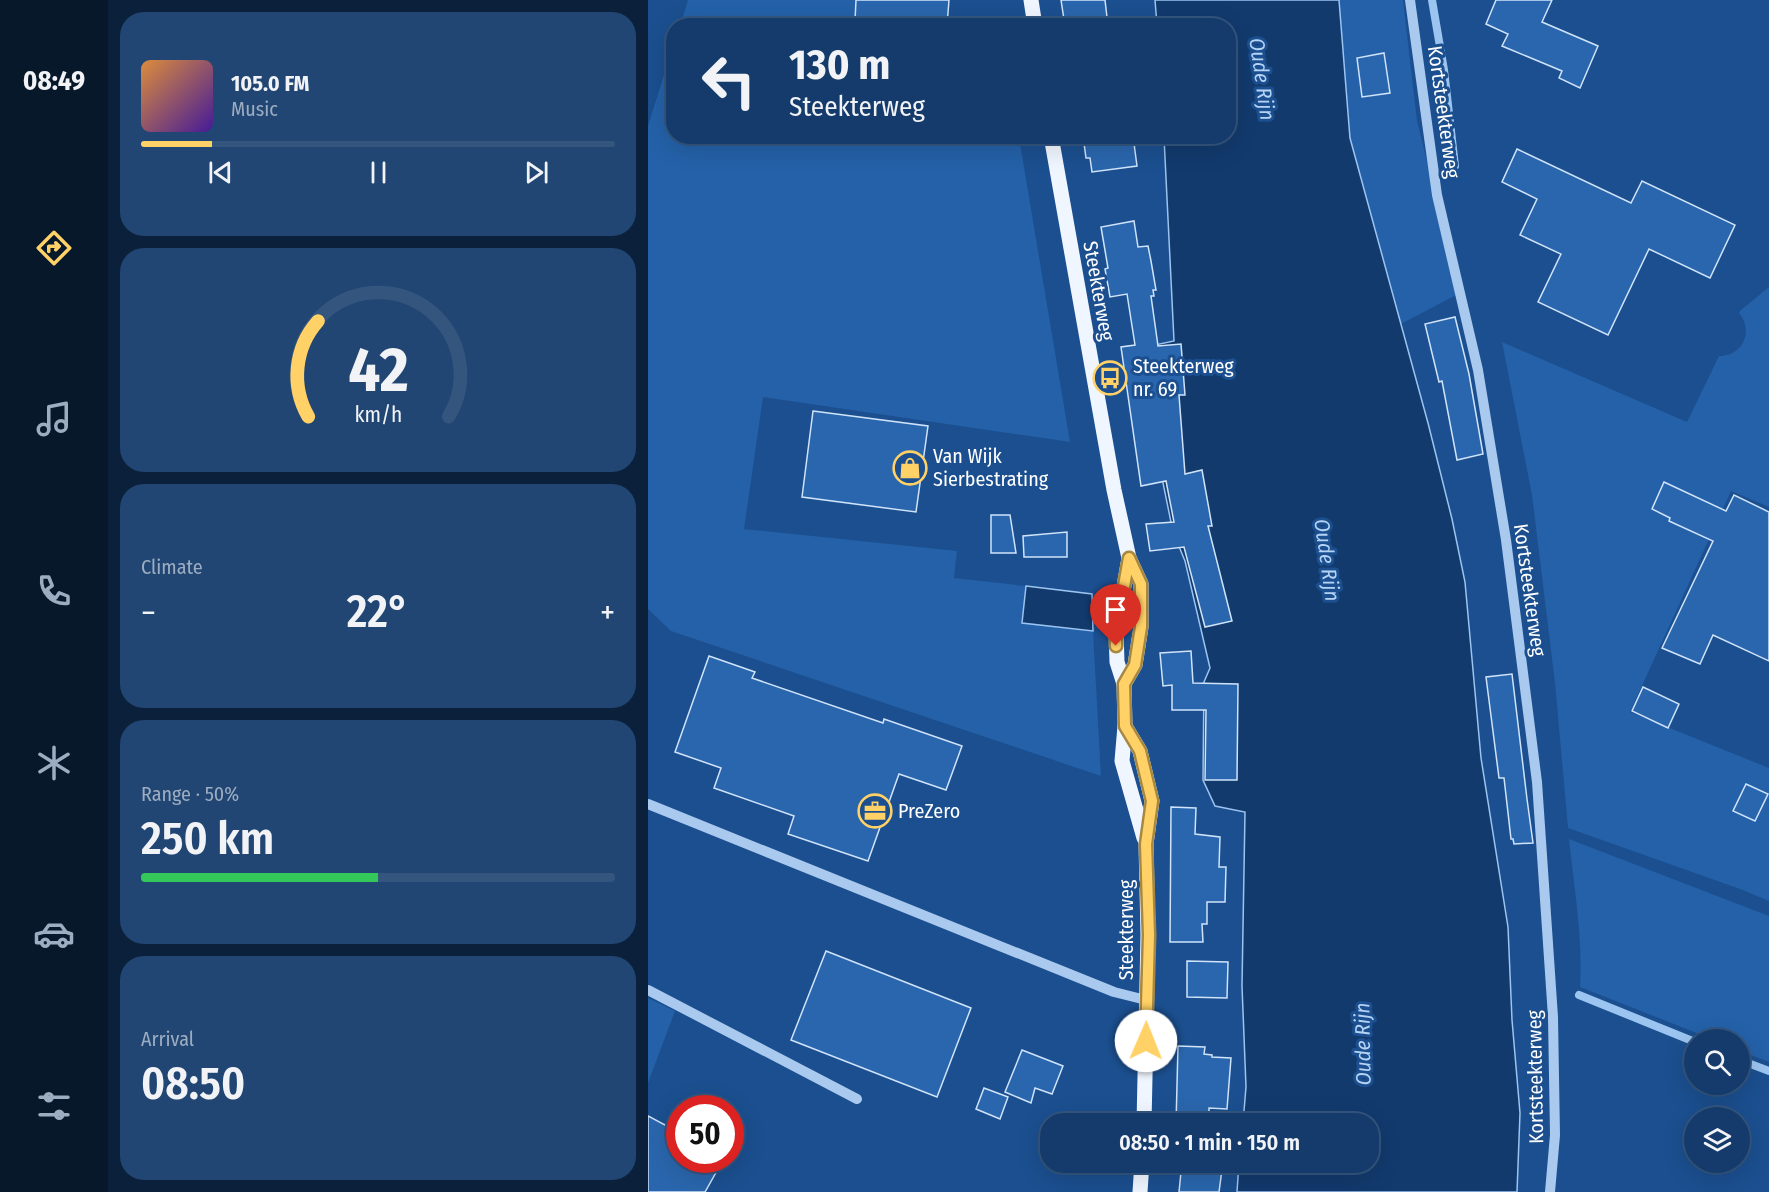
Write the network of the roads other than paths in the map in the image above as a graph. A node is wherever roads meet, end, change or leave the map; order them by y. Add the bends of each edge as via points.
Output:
1 (1031, 0) edge
2 (1410, 0) edge
3 (1034, 18) edge
4 (1052, 144) edge
5 (1129, 558) junction
6 (1124, 684) junction
7 (648, 804) edge
8 (648, 990) edge
9 (1146, 1000) junction
10 (857, 1099) dead end
11 (1144, 1113) edge
12 (1141, 1173) edge
13 (1140, 1192) edge
14 (1550, 1192) edge

1 - 3 main road
2 - 14 street, Kortsteekterweg via 1437,195 1478,370 1504,529 1537,783 1553,1017 1555,1135
4 - 5 main road, Steekterweg
5 - 6 main road, Steekterweg via 1116,631 1117,662
5 - 6 main road, Steekterweg via 1141,584 1141,627 1135,665
6 - 9 main road, Steekterweg via 1125,726 1140,751 1152,801 1146,844
7 - 9 street via 1114,992
8 - 10 street
9 - 11 main road, Steekterweg
12 - 13 main road

